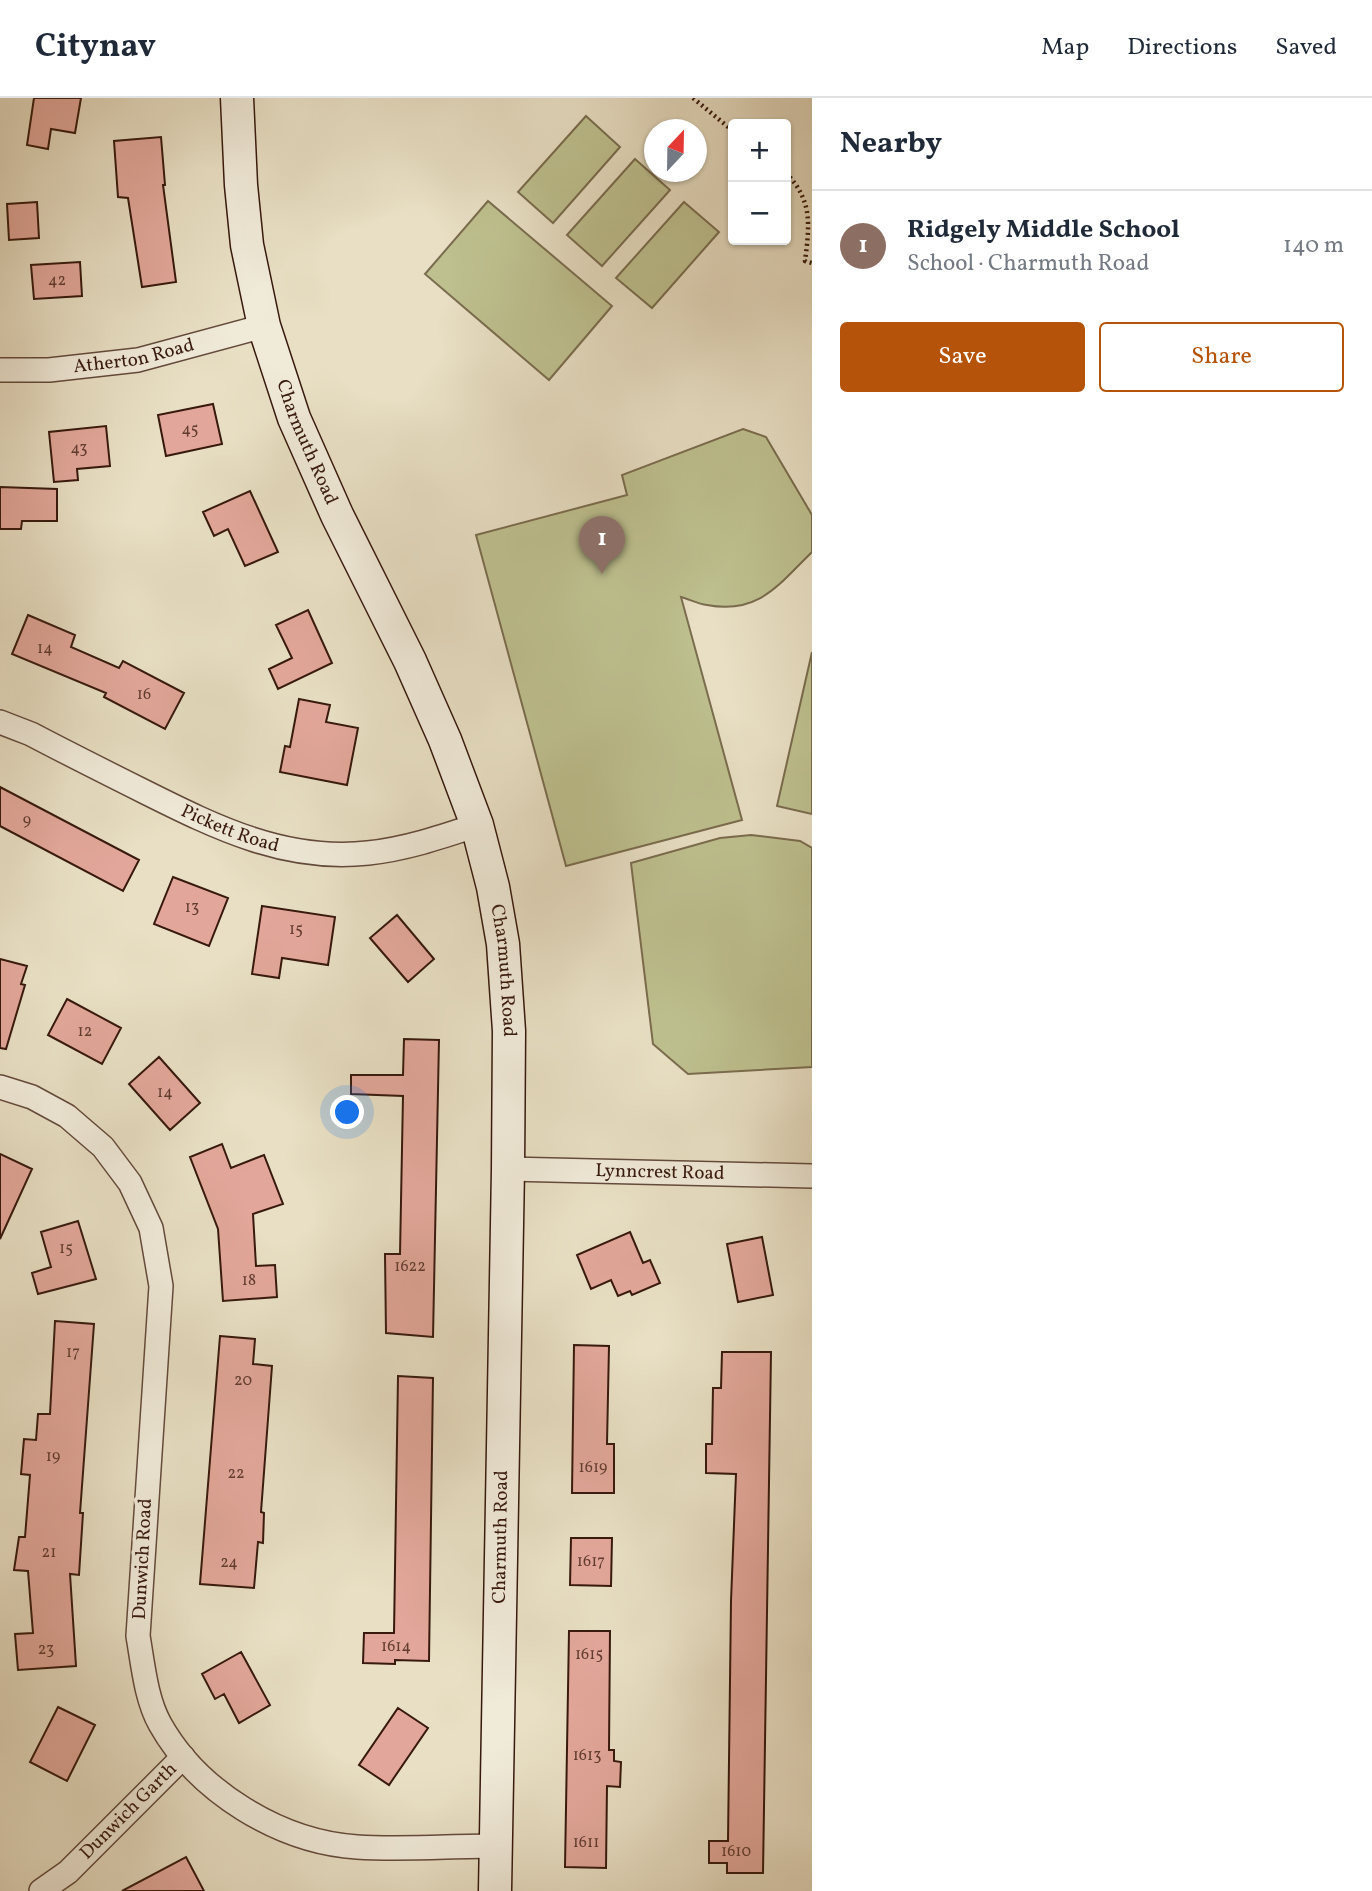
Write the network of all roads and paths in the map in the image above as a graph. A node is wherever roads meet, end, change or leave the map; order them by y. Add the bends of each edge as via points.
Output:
1 (237, 98) edge
2 (693, 98) edge
3 (728, 127) edge
4 (791, 177) edge
5 (812, 263) edge
6 (264, 326) junction
7 (0, 370) edge
8 (0, 722) edge
9 (477, 825) junction
10 (0, 1087) edge
11 (508, 1169) junction
12 (812, 1176) edge
13 (183, 1756) junction
14 (496, 1846) junction
15 (41, 1891) edge
16 (495, 1891) edge

1 - 6 street, Charmuth Road via 246,233
2 - 3 path
4 - 5 path via 800,185 811,212 805,261
6 - 7 street, Atherton Road via 138,360 49,370
6 - 9 street, Charmuth Road via 294,418 410,661
8 - 9 street, Pickett Road via 213,826 309,853 366,853 418,845
9 - 11 street, Charmuth Road via 503,944 509,1031
10 - 13 street, Dunwich Road via 32,1097 67,1116 103,1147 130,1183 152,1228 161,1286 138,1636 145,1678 160,1723
11 - 12 street, Lynncrest Road
11 - 14 street, Charmuth Road
13 - 14 street, Dunwich Road via 220,1793 251,1813 283,1831 320,1842 356,1847
13 - 15 street, Dunwich Garth via 68,1872
14 - 16 street, Charmuth Road

